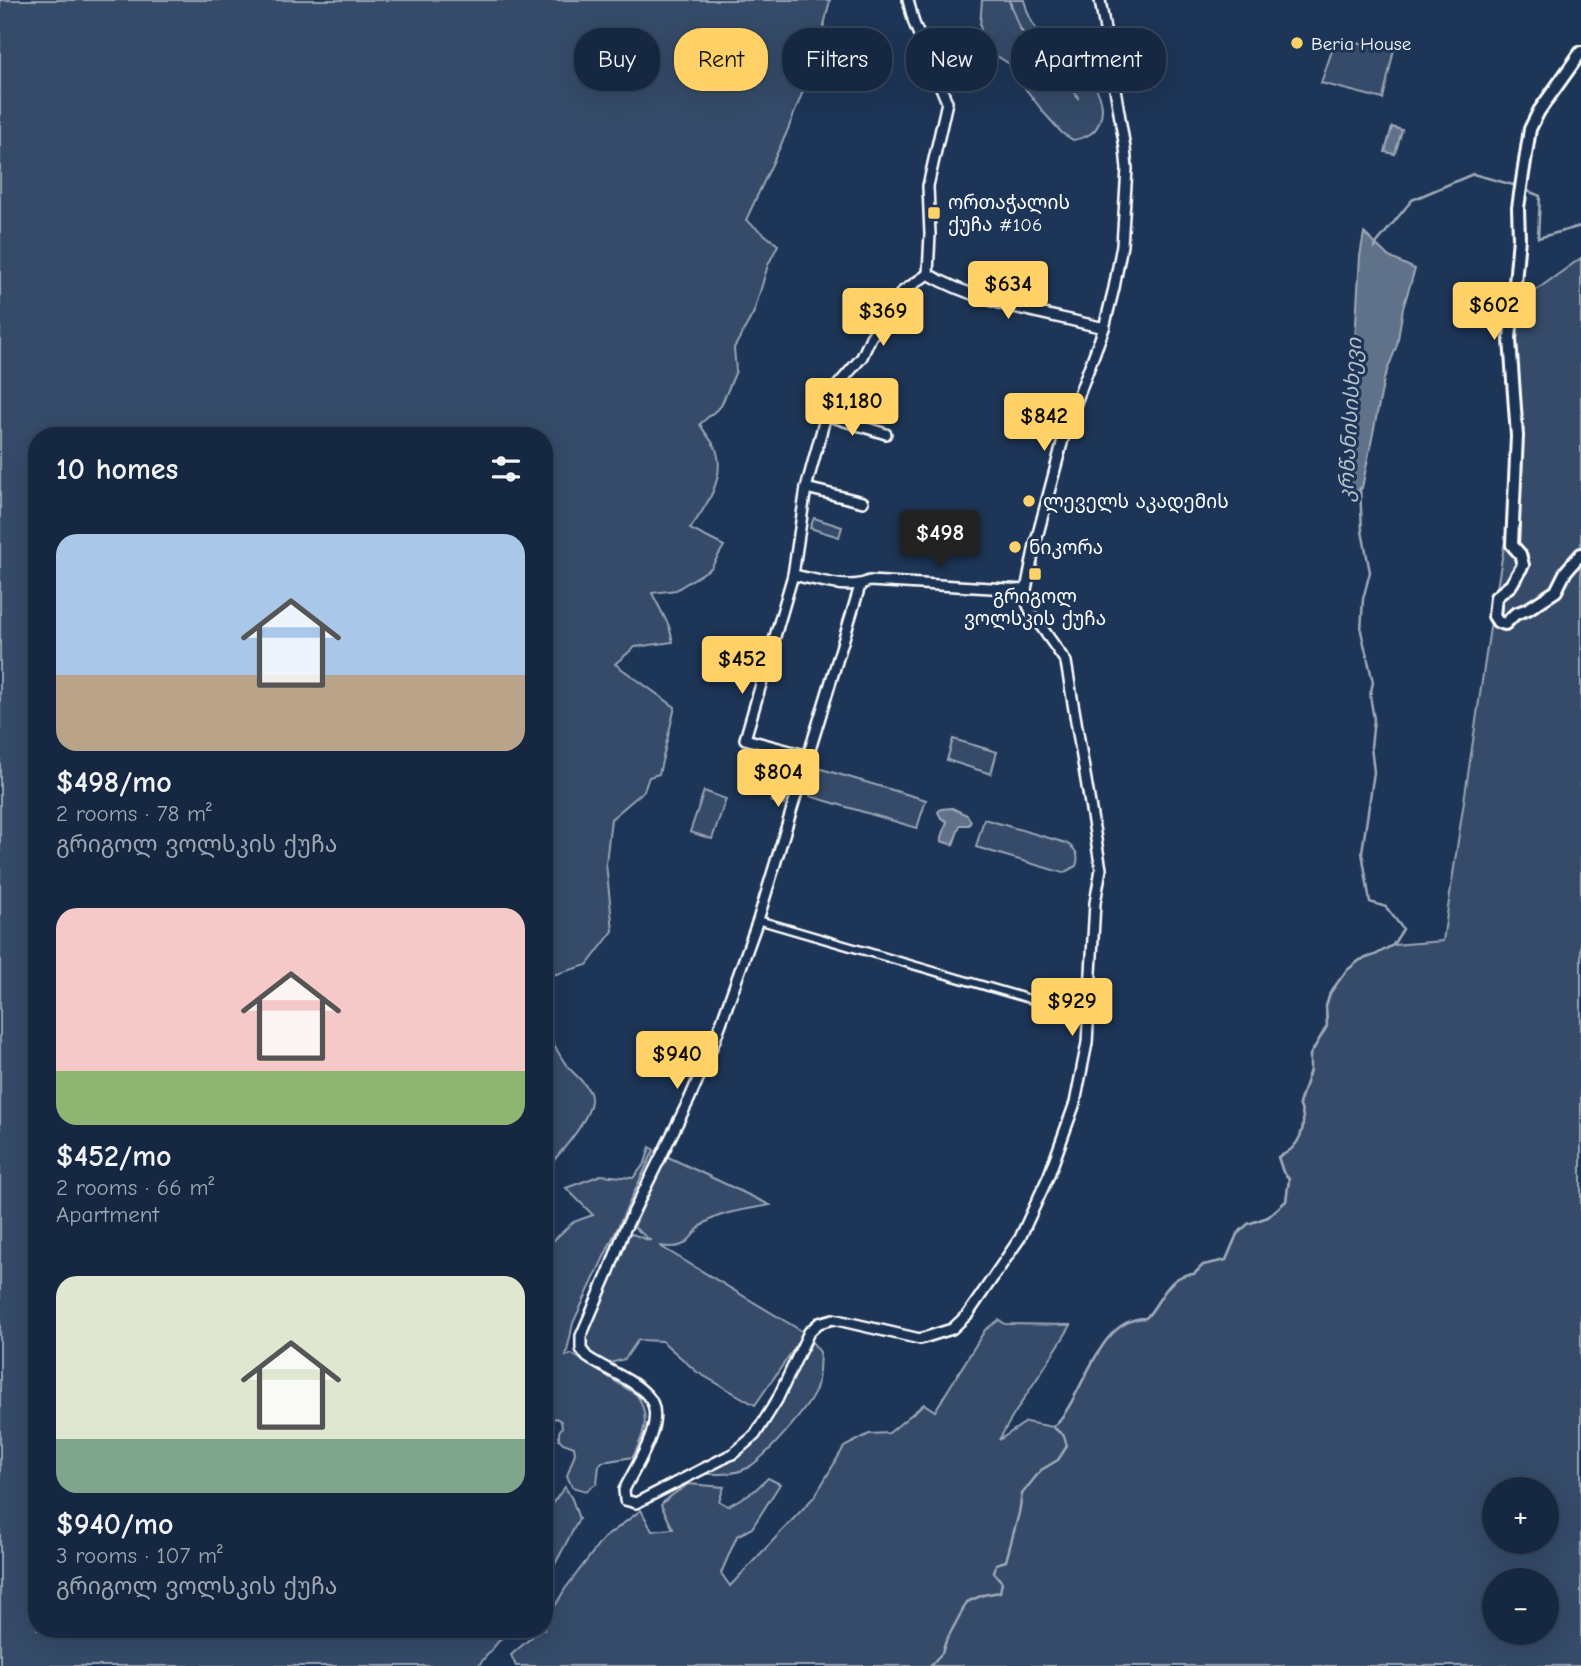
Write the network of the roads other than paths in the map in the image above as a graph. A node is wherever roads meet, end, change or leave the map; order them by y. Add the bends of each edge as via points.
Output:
1 (908, 0) edge
2 (1100, 0) edge
3 (1581, 52) edge
4 (929, 274) junction
5 (1104, 328) junction
6 (826, 415) junction
7 (886, 434) dead end
8 (806, 488) junction
9 (863, 502) dead end
10 (1581, 554) edge
11 (793, 575) junction
12 (860, 586) junction
13 (1026, 590) junction
14 (809, 757) junction
15 (758, 919) junction
16 (1088, 1016) junction

1 - 4 street via 947,102 928,186
2 - 5 street via 1127,169 1122,245
3 - 10 street via 1530,129 1522,174 1510,339 1517,436 1512,545 1523,565 1511,585 1496,597 1494,616 1498,622 1505,624 1556,591
4 - 5 street via 1018,309
4 - 6 street via 902,292 862,357 838,385
5 - 13 street via 1065,432
6 - 7 street
6 - 8 street
8 - 9 street
8 - 11 street
11 - 12 street
11 - 14 street via 745,739
12 - 13 street via 876,582
12 - 14 street
13 - 16 street via 1031,612 1066,662 1101,869
14 - 15 street
15 - 16 street
15 - 16 street via 715,1040 624,1231 581,1336 581,1349 587,1357 649,1396 655,1409 655,1426 624,1490 625,1500 636,1503 734,1453 755,1435 777,1400 808,1332 819,1324 834,1319 920,1339 952,1329 968,1314 1020,1238 1049,1175 1075,1103

